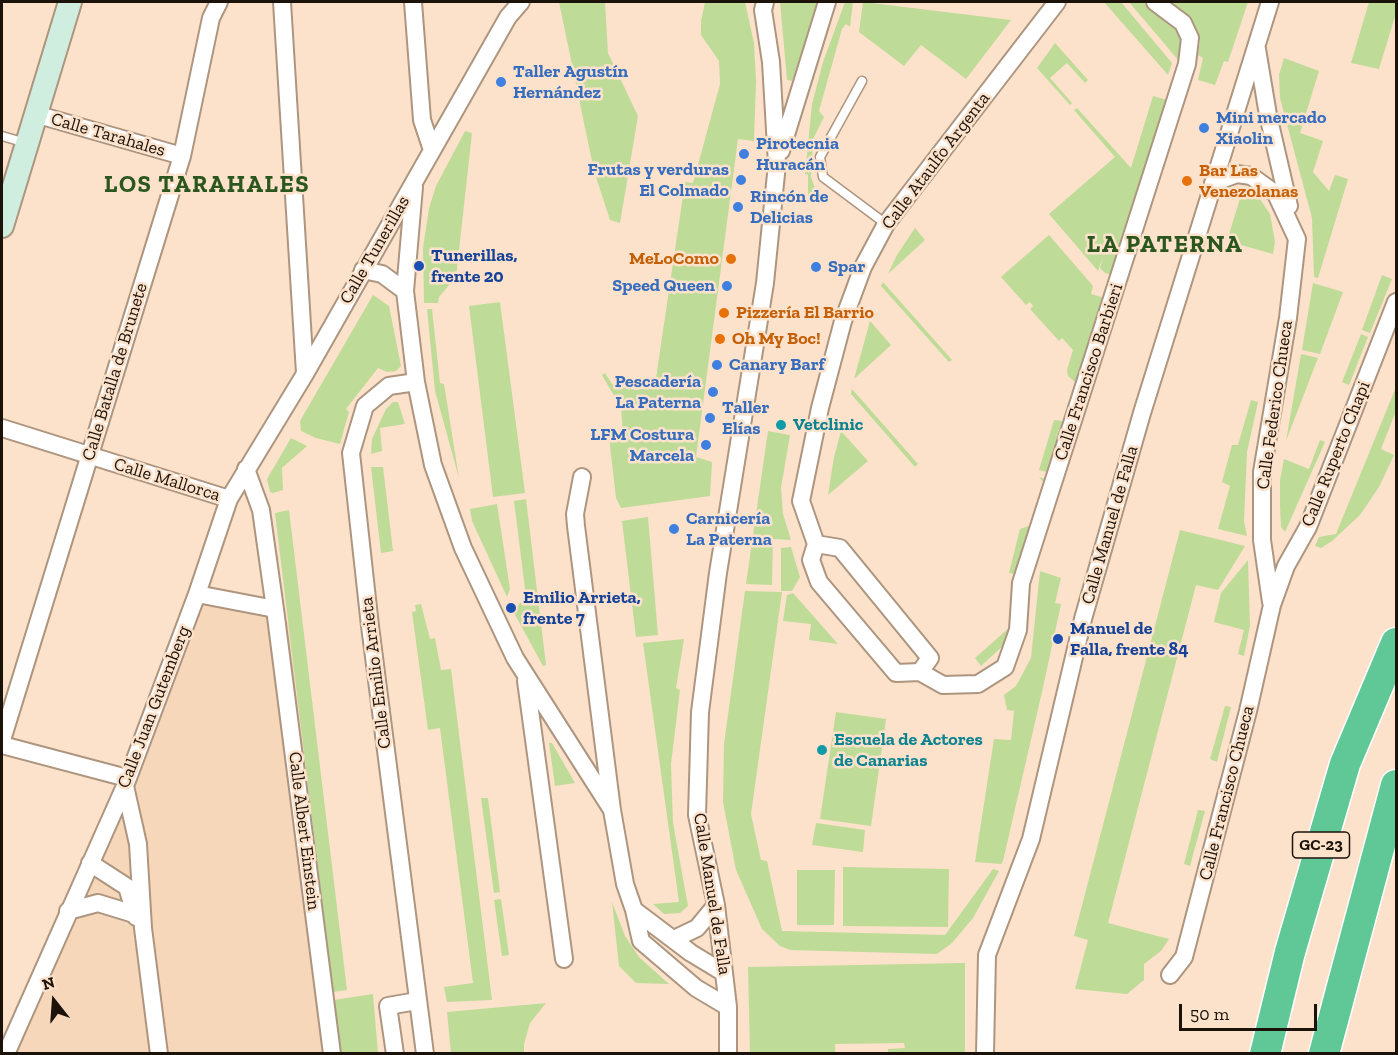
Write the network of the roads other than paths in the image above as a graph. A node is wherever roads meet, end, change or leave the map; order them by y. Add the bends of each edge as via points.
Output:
1 (69, 2) edge
2 (219, 2) edge
3 (282, 2) edge
4 (413, 2) edge
5 (521, 2) edge
6 (827, 2) edge
7 (1057, 2) edge
8 (1155, 2) edge
9 (1270, 2) edge
10 (763, 4) edge
11 (1257, 44) junction
12 (862, 81) dead end
13 (35, 114) junction
14 (2, 136) edge
15 (26, 143) junction
16 (432, 150) junction
17 (182, 156) junction
18 (777, 164) junction
19 (414, 180) junction
20 (1213, 183) junction
21 (886, 224) junction
22 (2, 226) edge
23 (1297, 239) junction
24 (363, 270) junction
25 (405, 291) junction
26 (1396, 302) edge
27 (304, 374) junction
28 (416, 382) junction
29 (2, 428) edge
30 (89, 456) junction
31 (246, 469) junction
32 (582, 477) dead end
33 (229, 499) junction
34 (816, 544) junction
35 (197, 594) junction
36 (1272, 605) junction
37 (275, 609) junction
38 (1396, 643) edge
39 (920, 672) junction
40 (525, 676) junction
41 (2, 742) edge
42 (126, 782) junction
43 (1396, 785) edge
44 (612, 810) junction
45 (106, 824) junction
46 (138, 844) junction
47 (90, 863) junction
48 (716, 905) junction
49 (634, 910) junction
50 (68, 911) junction
51 (134, 914) junction
52 (143, 928) junction
53 (674, 939) junction
54 (564, 959) dead end
55 (724, 973) junction
56 (1170, 975) dead end
57 (417, 1001) junction
58 (728, 1007) junction
59 (6, 1053) edge
60 (159, 1053) edge
61 (332, 1053) edge
62 (394, 1053) edge
63 (425, 1053) edge
64 (728, 1053) edge
65 (985, 1053) edge
66 (1265, 1053) edge
67 (1324, 1053) edge

1 - 13 street
2 - 17 street, Calle Batalla de Brunete via 211,18
3 - 27 street
4 - 16 street via 422,120
5 - 16 street, Calle Tunerillas via 508,17
6 - 18 street, Calle Manuel de Falla
7 - 21 street, Calle Ataulfo Argenta
8 - 39 street, Calle Francisco Barbieri via 1183,23 1190,38 1187,64 1021,583 1018,630 1005,667 978,684 943,685
9 - 11 street, Calle Manuel de Falla
10 - 18 street, Calle Manuel de Falla
11 - 20 street, Calle Manuel de Falla
11 - 23 street, Calle Federico Chueca via 1268,115
12 - 21 lane via 820,158 823,177
13 - 15 street
13 - 17 street, Calle Tarahales
14 - 15 lane
15 - 22 street
16 - 19 street, Calle Tunerillas
17 - 30 street, Calle Batalla de Brunete
18 - 48 street, Calle Manuel de Falla via 765,283 718,573 700,712 697,815
19 - 24 street, Calle Tunerillas
19 - 25 street
20 - 23 street via 1237,174 1251,176 1276,194
20 - 65 street, Calle Manuel de Falla via 1083,619 1031,839 987,955
21 - 34 street, Calle Ataulfo Argenta via 863,267 843,321 820,408 801,501
23 - 36 street, Calle Federico Chueca via 1262,472 1262,540
24 - 25 street via 382,274
24 - 27 street, Calle Tunerillas
25 - 28 street
26 - 36 street, Calle Ruperto Chapi via 1308,527 1286,566
27 - 31 street, Calle Tunerillas
28 - 40 street via 433,465 463,548
28 - 57 street, Calle Emilio Arrieta via 389,386 365,406 351,453
29 - 30 street, Calle Mallorca
30 - 33 street, Calle Mallorca
30 - 41 street, Calle Batalla de Brunete
31 - 33 street, Calle Tunerillas
31 - 37 street, Calle Albert Einstein via 261,510
32 - 44 street via 575,514
33 - 35 street, Calle Juan Gutemberg
34 - 39 street, Calle Ataulfo Argenta via 811,560 819,582 896,673
34 - 39 street via 840,548 930,658
35 - 37 street
35 - 42 street, Calle Juan Gutemberg
36 - 56 street, Calle Francisco Chueca via 1184,957
37 - 61 street, Calle Albert Einstein
38 - 66 highway, GC-23 via 1345,764
40 - 44 street via 571,741
40 - 54 street
41 - 42 street
42 - 45 street, Calle Juan Gutemberg
42 - 46 street
43 - 67 highway, GC-23
44 - 49 street via 625,884
45 - 46 street via 119,828
45 - 47 street, Calle Juan Gutemberg
46 - 52 street
47 - 50 street, Calle Juan Gutemberg
47 - 51 street via 127,887
48 - 53 street via 697,928
48 - 55 street, Calle Manuel de Falla
49 - 53 street
49 - 58 street via 641,941 696,988
50 - 51 street via 98,903
50 - 59 street, Calle Juan Gutemberg
51 - 52 street
52 - 60 street
53 - 55 street
55 - 58 street, Calle Manuel de Falla
57 - 62 street via 388,1006
57 - 63 street, Calle Emilio Arrieta
58 - 64 street, Calle Manuel de Falla

